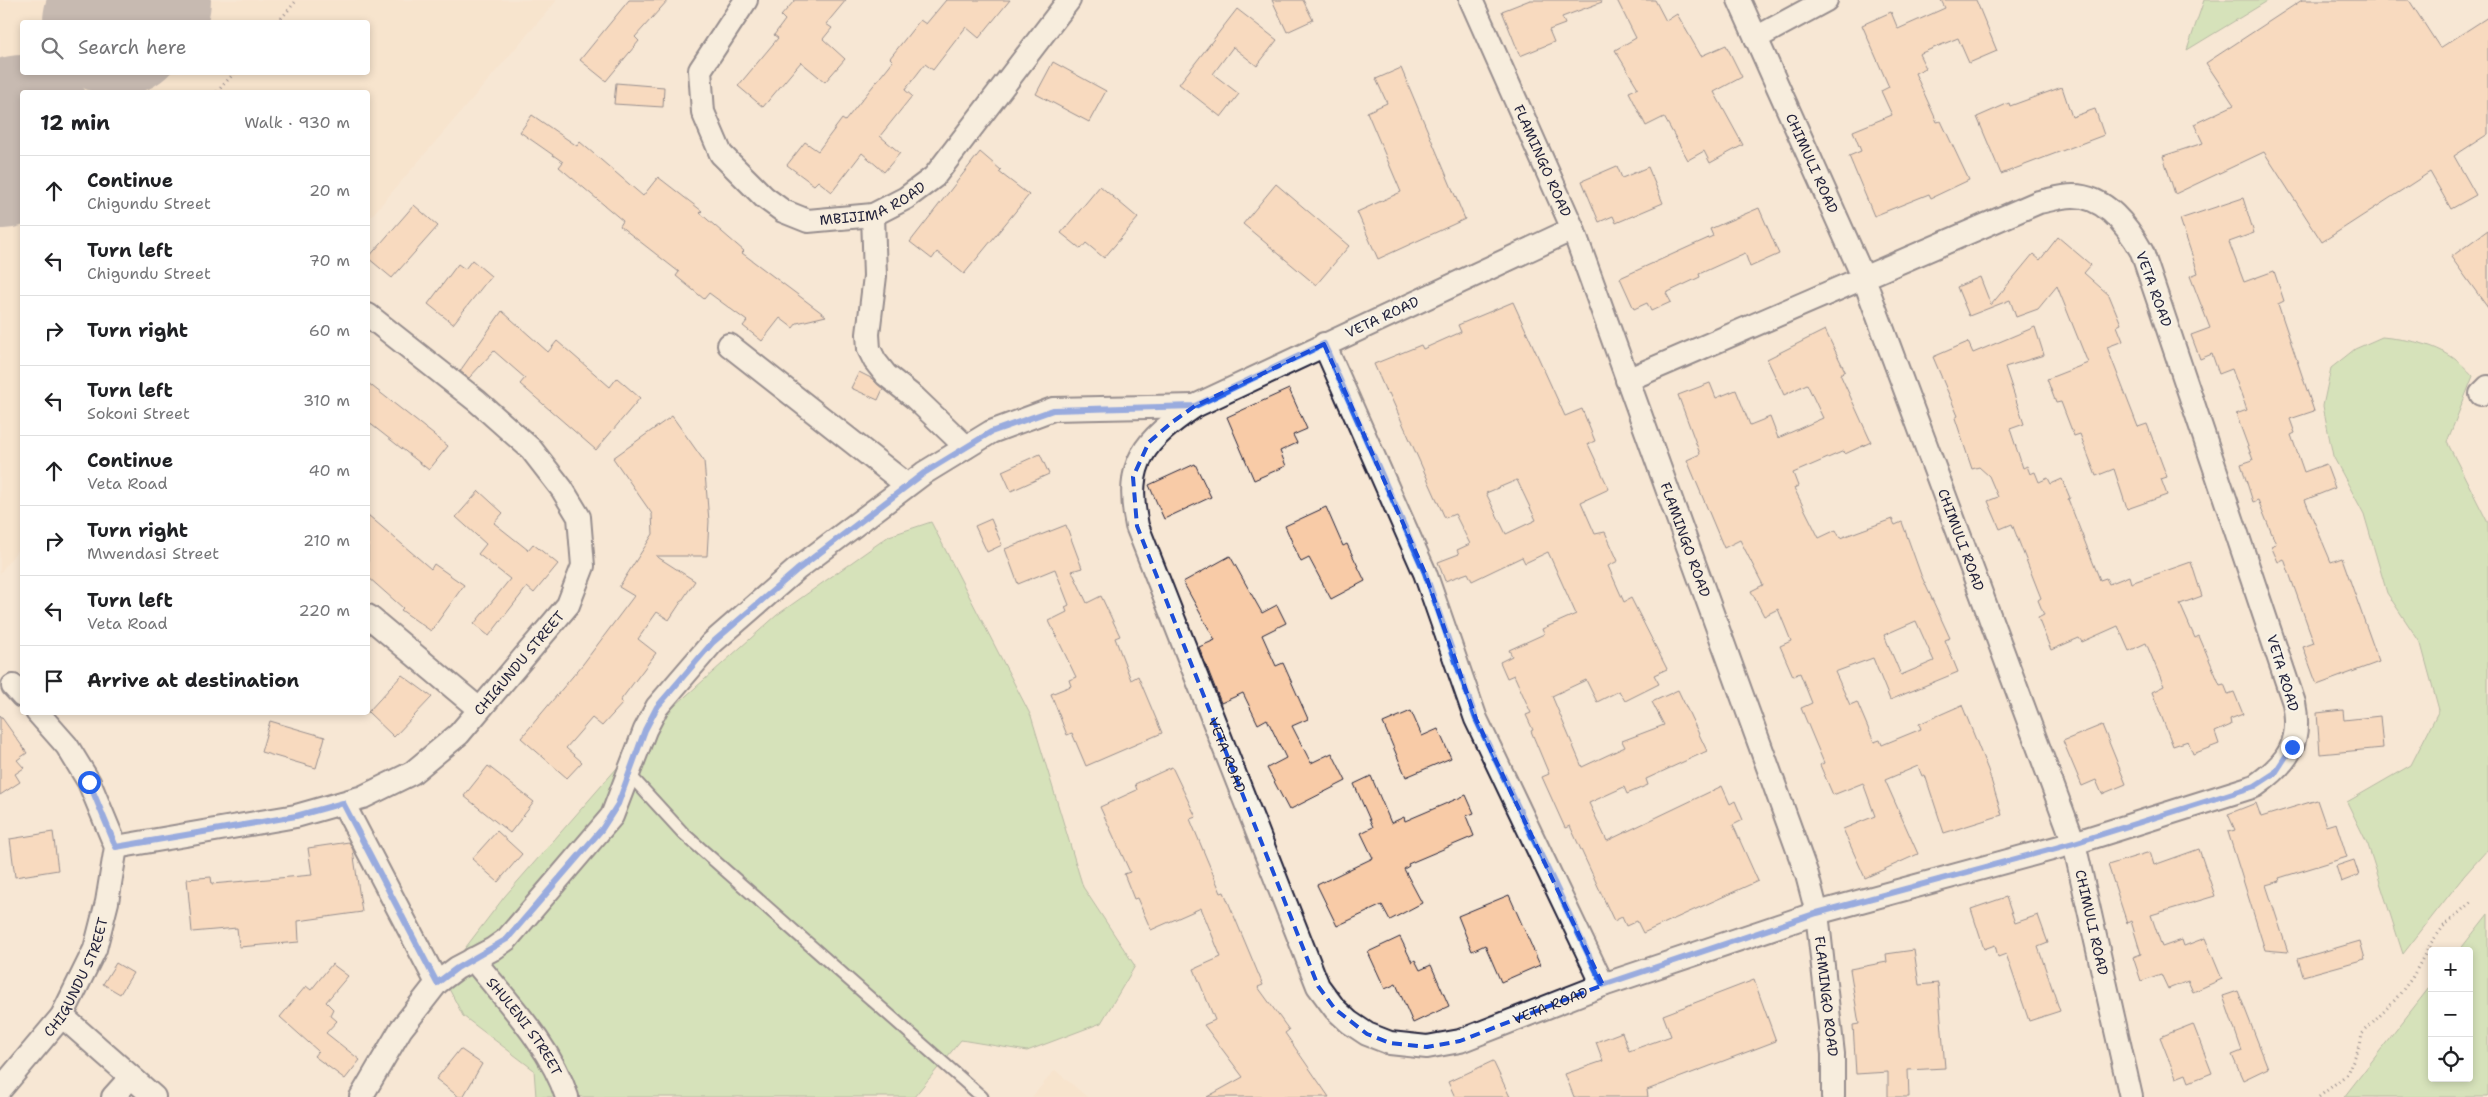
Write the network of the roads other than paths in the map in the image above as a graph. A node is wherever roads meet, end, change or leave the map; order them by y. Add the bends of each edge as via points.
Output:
1 (746, 0) edge
2 (1069, 0) edge
3 (1470, 0) edge
4 (1739, 0) edge
5 (1826, 0) edge
6 (1756, 38) junction
7 (873, 215) junction
8 (1573, 229) junction
9 (1864, 279) junction
10 (370, 317) edge
11 (1324, 344) junction
12 (729, 345) dead end
13 (1627, 380) junction
14 (1195, 406) junction
15 (966, 447) junction
16 (908, 485) junction
17 (370, 618) edge
18 (479, 709) junction
19 (40, 715) edge
20 (629, 774) junction
21 (343, 803) junction
22 (2074, 843) junction
23 (116, 847) junction
24 (1817, 913) junction
25 (473, 959) junction
26 (437, 983) junction
27 (1603, 985) junction
28 (62, 1016) junction
29 (131, 1077) junction
30 (0, 1090) edge
31 (113, 1097) edge
32 (154, 1097) edge
33 (361, 1097) edge
34 (568, 1097) edge
35 (982, 1097) edge
36 (1833, 1097) edge
37 (2131, 1097) edge

1 - 7 street, MBIJIMA ROAD via 700,70 704,112 721,154 764,197 783,211 808,221
2 - 7 street, MBIJIMA ROAD via 934,177 906,198
3 - 8 street, FLAMINGO ROAD
4 - 6 street, CHIMULI ROAD
5 - 6 street
6 - 9 street, CHIMULI ROAD
7 - 15 street via 875,276 869,349 886,375
8 - 11 street, VETA ROAD
8 - 13 street, FLAMINGO ROAD
9 - 13 street, VETA ROAD
9 - 22 street, CHIMULI ROAD
9 - 22 street, VETA ROAD via 2039,202 2074,196 2096,202 2112,213 2128,227 2142,252 2294,702 2296,734 2285,760 2275,773 2255,786
10 - 18 street, CHIGUNDU STREET via 477,401 530,449 579,517 583,566 568,605
11 - 14 street, VETA ROAD
11 - 27 street via 1425,573 1476,719
12 - 16 street
13 - 24 street, FLAMINGO ROAD via 1807,875
14 - 15 street via 1053,410 991,432
14 - 27 street, VETA ROAD via 1149,442 1138,460 1133,477 1132,502 1137,526 1318,986 1335,1009 1367,1034 1390,1043 1427,1047 1460,1042
15 - 16 street
16 - 20 street via 797,570 712,643 657,707
17 - 18 street
18 - 21 street, CHIGUNDU STREET via 459,734 412,773
19 - 23 street via 67,746 89,782
20 - 25 street via 618,804 602,829 512,934
20 - 35 lane via 683,832
21 - 23 street, CHIGUNDU STREET via 296,816
21 - 26 street
22 - 24 street, VETA ROAD
22 - 37 street, CHIMULI ROAD
23 - 28 street, CHIGUNDU STREET via 95,949
24 - 27 street, VETA ROAD
24 - 36 street, FLAMINGO ROAD via 1833,1054
25 - 26 street
25 - 34 street, SHULENI STREET via 560,1075
26 - 33 street via 405,1023
28 - 29 street
28 - 30 street, CHIGUNDU STREET
29 - 31 street
29 - 32 street

